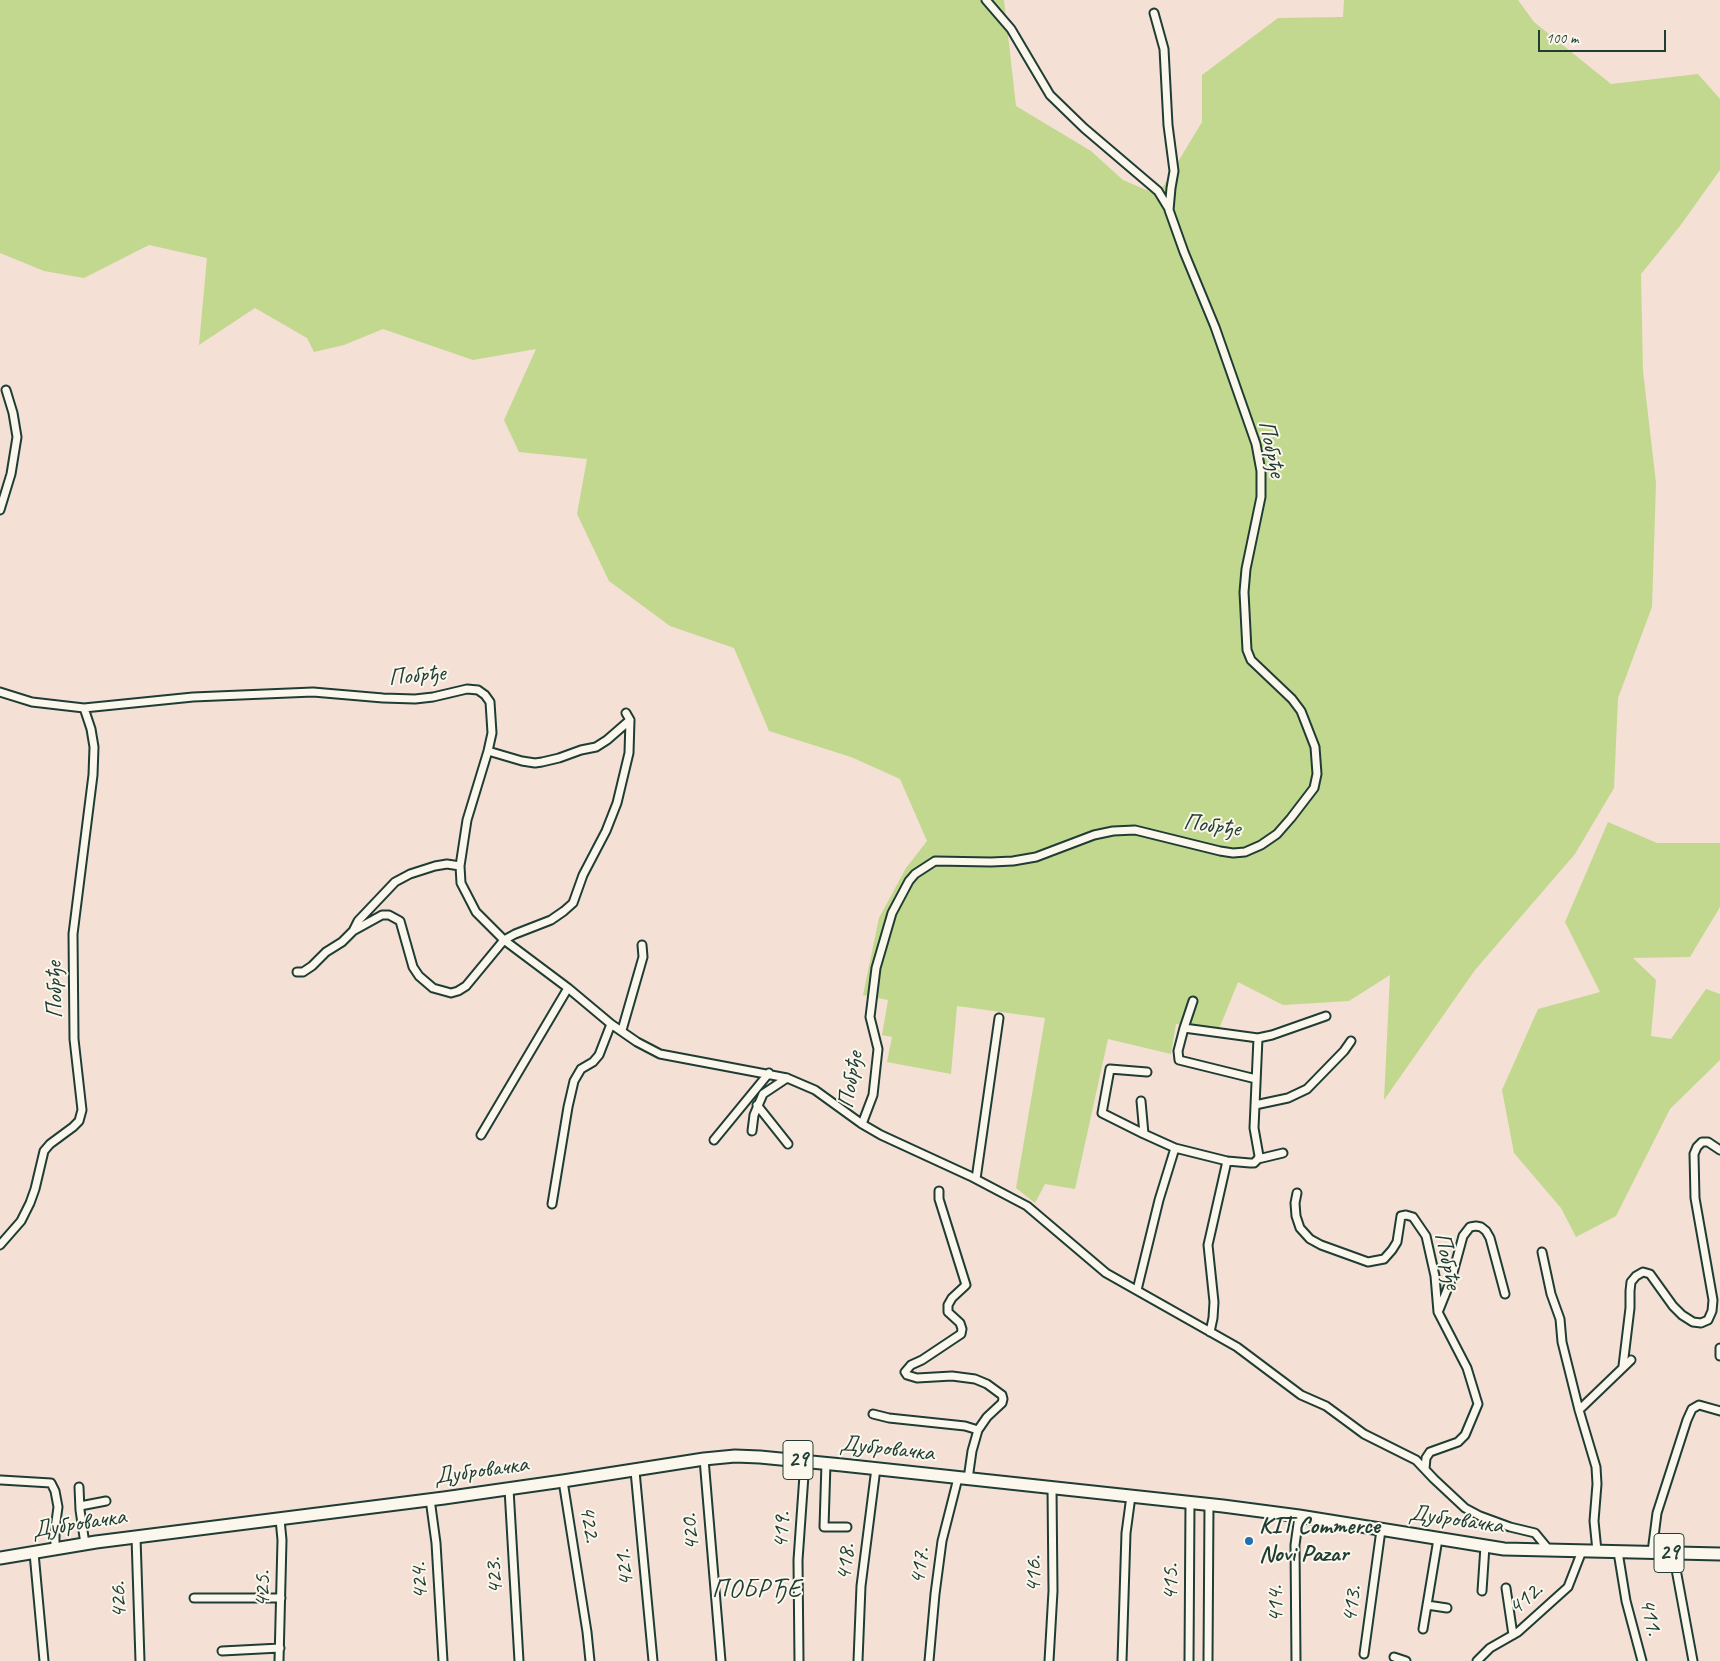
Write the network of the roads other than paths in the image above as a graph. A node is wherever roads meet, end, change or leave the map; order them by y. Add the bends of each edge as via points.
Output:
1 (986, 0) edge
2 (1154, 13) dead end
3 (1169, 210) junction
4 (6, 390) dead end
5 (0, 510) edge
6 (0, 692) edge
7 (84, 708) junction
8 (626, 713) dead end
9 (630, 720) junction
10 (488, 751) junction
11 (460, 866) junction
12 (353, 931) junction
13 (504, 940) junction
14 (642, 945) dead end
15 (297, 972) dead end
16 (568, 988) junction
17 (1193, 1001) dead end
18 (1326, 1016) dead end
19 (999, 1018) dead end
20 (611, 1024) junction
21 (1184, 1028) junction
22 (622, 1030) junction
23 (1258, 1038) junction
24 (1351, 1041) dead end
25 (1147, 1072) dead end
26 (769, 1073) junction
27 (787, 1078) junction
28 (1256, 1079) junction
29 (1141, 1101) dead end
30 (1255, 1105) junction
31 (757, 1106) junction
32 (862, 1124) junction
33 (752, 1131) dead end
34 (1144, 1134) junction
35 (481, 1135) dead end
36 (714, 1140) dead end
37 (788, 1144) dead end
38 (1175, 1148) junction
39 (1720, 1150) edge
40 (1283, 1153) dead end
41 (1258, 1159) junction
42 (1227, 1161) junction
43 (976, 1179) junction
44 (939, 1191) dead end
45 (1297, 1193) dead end
46 (552, 1204) dead end
47 (0, 1245) edge
48 (1542, 1252) dead end
49 (1136, 1290) junction
50 (1505, 1294) dead end
51 (1438, 1312) junction
52 (1210, 1332) junction
53 (1720, 1348) edge
54 (1720, 1356) edge
55 (1631, 1360) dead end
56 (1623, 1366) junction
57 (1579, 1410) junction
58 (1720, 1411) edge
59 (873, 1414) dead end
60 (978, 1430) junction
61 (704, 1459) junction
62 (805, 1461) junction
63 (826, 1463) junction
64 (876, 1468) junction
65 (1425, 1469) junction
66 (634, 1471) junction
67 (963, 1478) junction
68 (1, 1480) dead end
69 (563, 1482) junction
70 (79, 1487) dead end
71 (1052, 1488) junction
72 (508, 1489) junction
73 (1131, 1496) junction
74 (430, 1499) junction
75 (106, 1501) dead end
76 (1190, 1502) junction
77 (1209, 1504) junction
78 (80, 1506) junction
79 (1299, 1516) junction
80 (280, 1519) junction
81 (847, 1527) dead end
82 (1380, 1530) junction
83 (136, 1537) junction
84 (1438, 1539) junction
85 (85, 1544) junction
86 (1485, 1546) junction
87 (54, 1549) junction
88 (1550, 1551) junction
89 (1582, 1551) junction
90 (1597, 1551) junction
91 (1618, 1552) junction
92 (1652, 1552) junction
93 (34, 1553) junction
94 (1673, 1553) junction
95 (1720, 1554) edge
96 (0, 1558) edge
97 (1506, 1588) dead end
98 (1482, 1591) dead end
99 (194, 1598) dead end
100 (281, 1598) junction
101 (1427, 1605) junction
102 (1447, 1608) dead end
103 (1423, 1629) dead end
104 (1513, 1635) junction
105 (280, 1648) junction
106 (222, 1651) dead end
107 (1364, 1654) dead end
108 (1394, 1657) dead end
109 (44, 1661) edge
110 (140, 1661) edge
111 (279, 1661) edge
112 (443, 1661) edge
113 (519, 1661) edge
114 (590, 1661) edge
115 (653, 1661) edge
116 (721, 1661) edge
117 (799, 1661) edge
118 (858, 1661) edge
119 (929, 1661) edge
120 (1049, 1661) edge
121 (1122, 1661) edge
122 (1189, 1661) edge
123 (1208, 1661) edge
124 (1296, 1661) edge
125 (1406, 1661) edge
126 (1477, 1661) edge
127 (1642, 1661) edge
128 (1693, 1661) edge

1 - 3 street via 1011,29 1050,95 1158,191
2 - 3 street via 1164,49 1174,171
3 - 32 street, Побрђе via 1215,327 1256,444 1261,472 1261,497 1244,592 1247,650 1251,660 1292,699 1300,711 1315,747 1317,774 1314,788 1277,834 1245,852 1220,851 1134,830 1113,831 1094,834 1070,845 1013,861 935,861 915,874 908,880 892,913 876,968 870,1017 878,1050 873,1095
4 - 5 street via 17,437 11,474
6 - 7 street, Побрђе via 32,702
7 - 10 street, Побрђе via 193,697 313,692 415,699 467,689 478,690 490,702 492,722
7 - 47 street, Побрђе via 94,747 73,934 74,1040 82,1110 73,1127 44,1151 30,1203
8 - 9 street
9 - 10 street via 596,747 542,762 522,762
9 - 13 street via 629,753 617,803 573,903 551,920
10 - 11 street, Побрђе via 466,820
11 - 12 street via 435,866 395,882 358,921
11 - 13 street, Побрђе via 460,883 476,912
12 - 13 street via 382,915 396,918 400,921 419,976 433,988 451,993 466,986
12 - 15 street via 312,966
13 - 16 street, Побрђе
14 - 22 street via 643,957
16 - 20 street, Побрђе
16 - 35 street
17 - 21 street
18 - 23 street
19 - 43 street
20 - 22 street, Побрђе
20 - 46 street via 599,1055 581,1069 574,1081
21 - 23 street
21 - 28 street via 1179,1060
22 - 26 street, Побрђе via 660,1054
23 - 28 street
24 - 30 street via 1307,1089 1288,1098
25 - 34 street via 1110,1069 1102,1113
26 - 27 street, Побрђе
26 - 36 street
27 - 31 street via 763,1094
27 - 32 street, Побрђе via 816,1090
28 - 30 street
29 - 34 street
30 - 41 street
31 - 33 street
31 - 37 street
32 - 43 street, Побрђе
34 - 38 street
38 - 42 street
38 - 49 street
39 - 56 street via 1702,1142 1694,1154 1695,1198 1713,1300 1708,1320 1693,1322 1682,1315 1650,1274 1643,1272 1631,1282
40 - 41 street
41 - 42 street via 1250,1164
42 - 52 street via 1208,1245 1214,1302
43 - 49 street, Побрђе via 1027,1206 1106,1272
44 - 60 street via 966,1285 948,1305 948,1312 962,1329 961,1334 912,1365 906,1375 918,1378 952,1376 987,1384 1003,1399
45 - 51 street, Побрђе via 1294,1203 1300,1228 1310,1239 1368,1262 1384,1259 1396,1242 1401,1216 1413,1217 1426,1236 1430,1251
48 - 57 street
49 - 52 street, Побрђе
50 - 51 street via 1490,1238 1481,1227 1470,1227 1463,1236
51 - 65 street, Побрђе via 1467,1368 1478,1404 1465,1434 1458,1442 1430,1452
52 - 65 street, Побрђе via 1237,1347 1301,1395 1326,1406 1364,1434 1416,1460
53 - 54 street
55 - 56 street
56 - 57 street
57 - 90 street via 1597,1474 1594,1521
58 - 92 street via 1699,1405 1692,1408 1657,1513
59 - 60 street, Дубровачка
60 - 67 street
61 - 62 main road, Дубровачка / 29 via 735,1456
61 - 66 main road, Дубровачка / 29
61 - 116 street, 420.
62 - 63 main road, Дубровачка / 29
62 - 117 street, 419. via 798,1560
63 - 64 main road, Дубровачка / 29
63 - 81 street via 824,1527
64 - 67 main road, Дубровачка / 29
64 - 118 street, 418. via 861,1586
65 - 88 street, Побрђе via 1466,1508 1534,1534
66 - 69 main road, Дубровачка / 29
66 - 115 street, 421.
67 - 71 main road, Дубровачка / 29
67 - 119 street, 417. via 942,1541
68 - 87 street via 51,1483 58,1507
69 - 72 main road, Дубровачка / 29
69 - 114 street, 422.
70 - 78 street
71 - 73 main road, Дубровачка / 29
71 - 120 street, 416. via 1053,1591
72 - 74 main road, Дубровачка / 29
72 - 113 street, 423.
73 - 76 main road, Дубровачка / 29
73 - 121 street via 1126,1532
74 - 80 main road, Дубровачка / 29
74 - 112 street, 424.
75 - 78 street
76 - 77 main road, Дубровачка / 29
76 - 122 street, 415.
77 - 79 main road, Дубровачка / 29
77 - 123 street, 415.
78 - 85 street
79 - 82 main road, Дубровачка / 29
79 - 124 street, 414. via 1295,1545
80 - 83 main road, Дубровачка / 29
80 - 100 street, 425.
82 - 84 main road, Дубровачка / 29
82 - 107 street, 413.
83 - 85 main road, Дубровачка / 29
83 - 110 street, 426.
84 - 86 main road, Дубровачка / 29
84 - 101 street
85 - 87 main road, Дубровачка / 29
86 - 88 main road, Дубровачка / 29
86 - 98 street
87 - 93 main road, Дубровачка / 29
88 - 89 main road, Дубровачка / 29
89 - 90 main road, Дубровачка / 29
89 - 104 street, 412. via 1568,1587
90 - 91 main road, 29
91 - 92 main road, 29
91 - 127 street, 411. via 1626,1601
92 - 94 main road, 29
93 - 96 main road, Дубровачка / 29
93 - 109 street
94 - 95 main road, 29
94 - 128 street
97 - 104 street
99 - 100 street
100 - 105 street, 425.
101 - 102 street
101 - 103 street
104 - 126 street, 412. via 1490,1648
105 - 106 street
105 - 111 street, 425.
108 - 125 street

